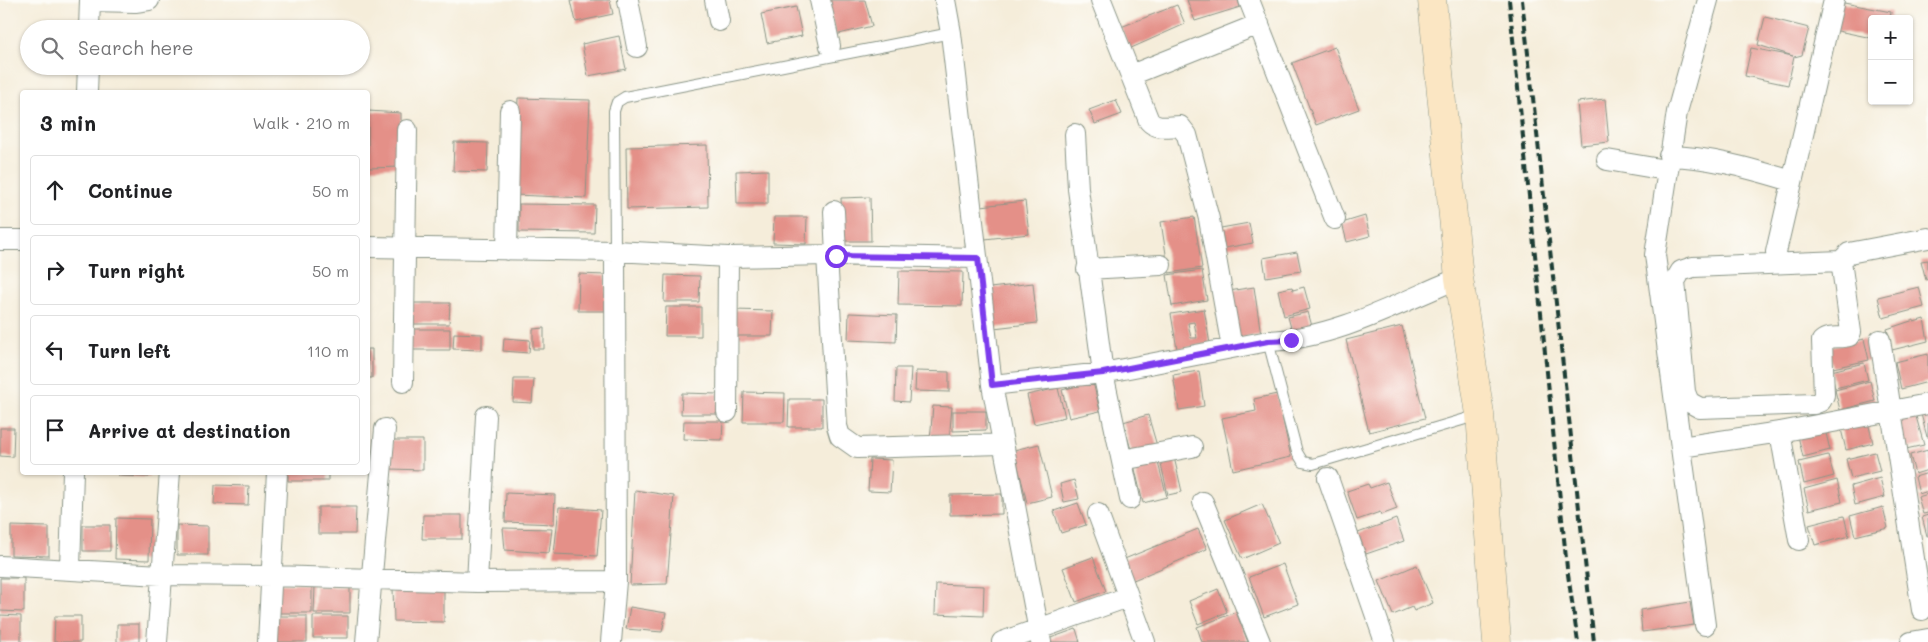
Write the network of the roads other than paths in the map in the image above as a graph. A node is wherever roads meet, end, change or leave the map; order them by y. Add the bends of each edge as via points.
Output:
1 (149, 0) edge
2 (628, 0) edge
3 (714, 0) edge
4 (820, 0) edge
5 (1101, 0) edge
6 (1250, 0) edge
7 (1432, 0) edge
8 (1708, 0) edge
9 (1834, 0) edge
10 (90, 1) edge
11 (948, 1) edge
12 (90, 20) edge
13 (719, 20) dead end
14 (1259, 24) junction
15 (951, 33) junction
16 (830, 46) dead end
17 (637, 47) dead end
18 (88, 75) edge
19 (1131, 75) junction
20 (87, 90) edge
21 (510, 111) dead end
22 (407, 130) dead end
23 (1075, 134) dead end
24 (1607, 160) dead end
25 (1667, 163) junction
26 (1792, 181) junction
27 (834, 211) dead end
28 (1335, 218) dead end
29 (1928, 238) edge
30 (0, 240) edge
31 (20, 240) edge
32 (370, 248) edge
33 (405, 248) junction
34 (507, 250) junction
35 (615, 251) junction
36 (1776, 252) dead end
37 (831, 256) junction
38 (728, 257) junction
39 (978, 258) junction
40 (1841, 261) junction
41 (1161, 265) dead end
42 (1088, 269) junction
43 (1459, 278) junction
44 (1880, 340) dead end
45 (1268, 341) junction
46 (1232, 348) junction
47 (1103, 373) junction
48 (403, 382) dead end
49 (992, 385) junction
50 (1928, 404) edge
51 (1892, 411) junction
52 (727, 412) dead end
53 (1480, 414) junction
54 (486, 416) dead end
55 (385, 429) dead end
56 (1780, 432) junction
57 (1002, 444) junction
58 (1192, 447) dead end
59 (1681, 447) junction
60 (1122, 460) junction
61 (73, 475) edge
62 (170, 475) edge
63 (277, 475) edge
64 (1328, 478) dead end
65 (1130, 499) dead end
66 (1203, 502) dead end
67 (1098, 514) dead end
68 (1799, 540) dead end
69 (0, 566) edge
70 (70, 568) junction
71 (162, 574) junction
72 (272, 576) junction
73 (370, 580) junction
74 (616, 581) junction
75 (477, 582) junction
76 (1128, 597) junction
77 (1922, 610) dead end
78 (1705, 625) dead end
79 (1040, 635) edge
80 (1928, 639) edge
81 (157, 642) edge
82 (268, 642) edge
83 (366, 642) edge
84 (612, 642) edge
85 (1002, 642) edge
86 (1145, 642) edge
87 (1260, 642) edge
88 (1385, 642) edge
89 (1497, 642) edge
90 (1911, 642) edge

1 - 10 street
2 - 17 street
3 - 13 street
4 - 16 street
5 - 19 street
6 - 14 street
7 - 43 street
8 - 25 street via 1676,112
9 - 26 street
10 - 12 street
11 - 15 street
14 - 19 street
14 - 28 street
15 - 35 lane via 625,97 617,102 614,111
15 - 39 street
18 - 20 street
19 - 46 street via 1149,121 1162,127 1180,126 1186,135 1209,219
21 - 34 street
22 - 33 street
23 - 42 street
24 - 25 street
25 - 26 street via 1700,157
25 - 59 street via 1655,255
26 - 36 street
27 - 37 street
29 - 40 street via 1849,253
30 - 31 street
32 - 33 street
33 - 34 street
33 - 48 street
34 - 35 street
35 - 38 street
35 - 74 street
37 - 38 street
37 - 39 street
37 - 57 street via 840,436 857,448
38 - 52 street
39 - 49 street
40 - 40 street via 1693,267 1680,271 1675,281 1685,392 1690,402 1700,408 1814,404 1820,401 1824,395 1822,341 1825,338 1844,338 1851,332
41 - 42 street
42 - 47 street
43 - 45 street via 1318,334
43 - 53 street
44 - 51 street
45 - 46 street
45 - 53 lane via 1297,452 1303,462 1314,464
46 - 47 street
47 - 49 street
47 - 60 street
49 - 57 street
50 - 51 street
51 - 56 street
51 - 77 street
53 - 89 street
54 - 75 street
55 - 73 street
56 - 59 street
56 - 68 street
57 - 79 street
58 - 60 street
59 - 78 street
60 - 65 street
61 - 70 street
62 - 71 street
63 - 72 street
64 - 88 street
66 - 87 street
67 - 76 street
69 - 70 street
70 - 71 street
71 - 72 street
71 - 81 street
72 - 73 street
72 - 82 street
73 - 75 street
73 - 83 street
74 - 75 street
74 - 84 street
76 - 79 street
76 - 86 street
79 - 85 street
80 - 90 street

